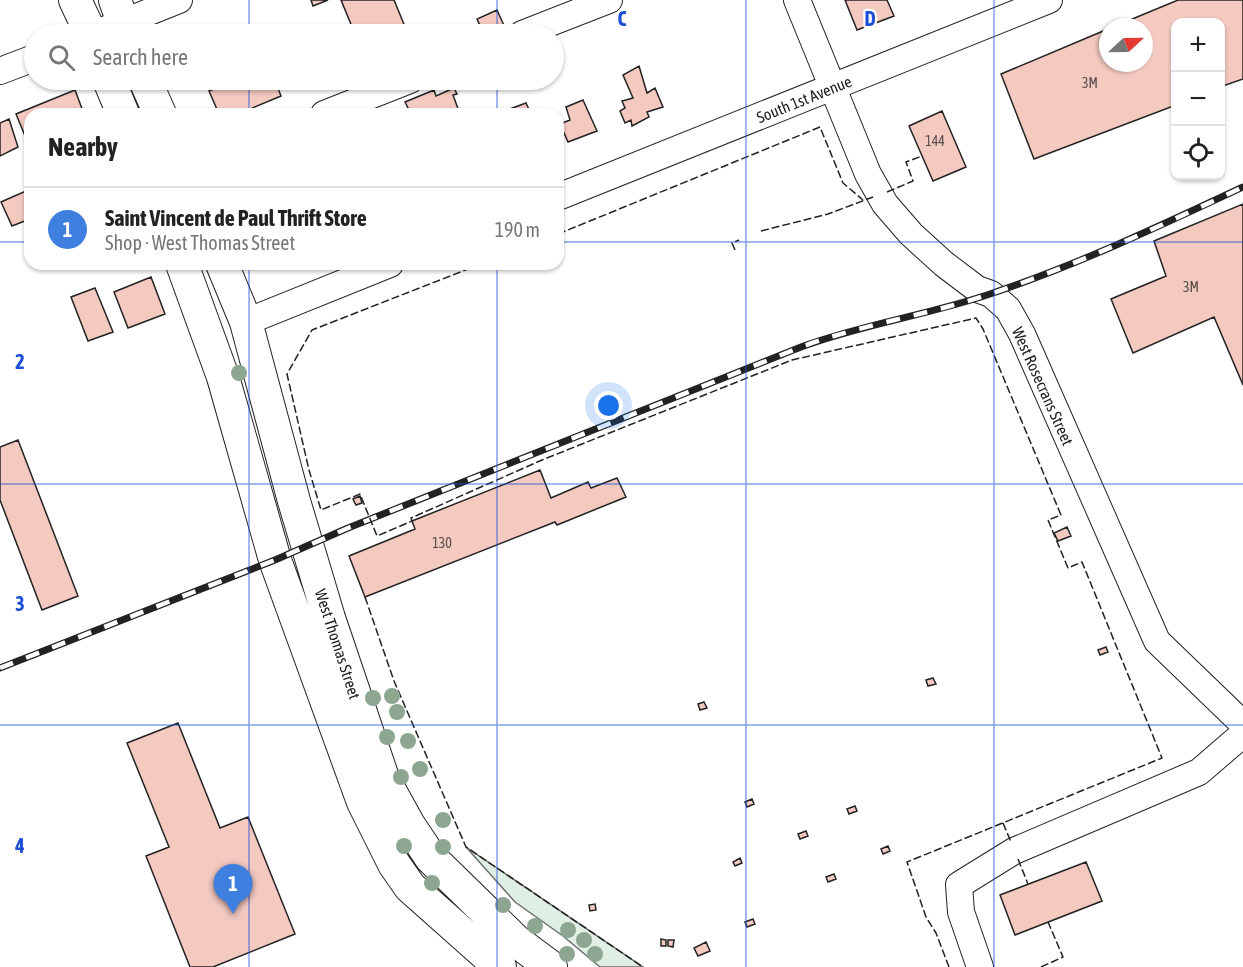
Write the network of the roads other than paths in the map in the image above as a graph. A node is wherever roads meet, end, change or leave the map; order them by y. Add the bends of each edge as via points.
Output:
1 (75, 0) edge
2 (179, 0) edge
3 (609, 0) edge
4 (797, 0) edge
5 (1049, 0) edge
6 (122, 19) edge
7 (87, 24) edge
8 (548, 24) edge
9 (24, 62) edge
10 (0, 71) edge
11 (833, 87) junction
12 (113, 90) edge
13 (149, 90) edge
14 (385, 90) edge
15 (121, 108) edge
16 (157, 108) edge
17 (339, 108) edge
18 (564, 195) edge
19 (184, 270) edge
20 (191, 270) edge
21 (225, 270) edge
22 (375, 270) edge
23 (246, 321) junction
24 (1243, 724) edge
25 (1243, 734) edge
26 (541, 964) edge
27 (500, 967) edge
28 (980, 967) edge

1 - 7 main road
2 - 6 street
3 - 8 street
4 - 11 street, West Rosecrans Street
5 - 11 street, South 1st Avenue
9 - 10 street
11 - 18 street, South 1st Avenue
11 - 24 street, West Rosecrans Street via 868,174 885,204 944,264 1008,309 1157,641
12 - 15 main road
13 - 16 main road
14 - 17 street
19 - 27 main road, West Thomas Street via 223,376 275,560 363,802 410,887
20 - 23 main road via 217,320 223,324
21 - 23 main road, West Thomas Street
22 - 23 street
23 - 26 main road, West Thomas Street via 300,523 383,778 431,858
25 - 28 street via 1199,772 1014,851 959,885 961,912

